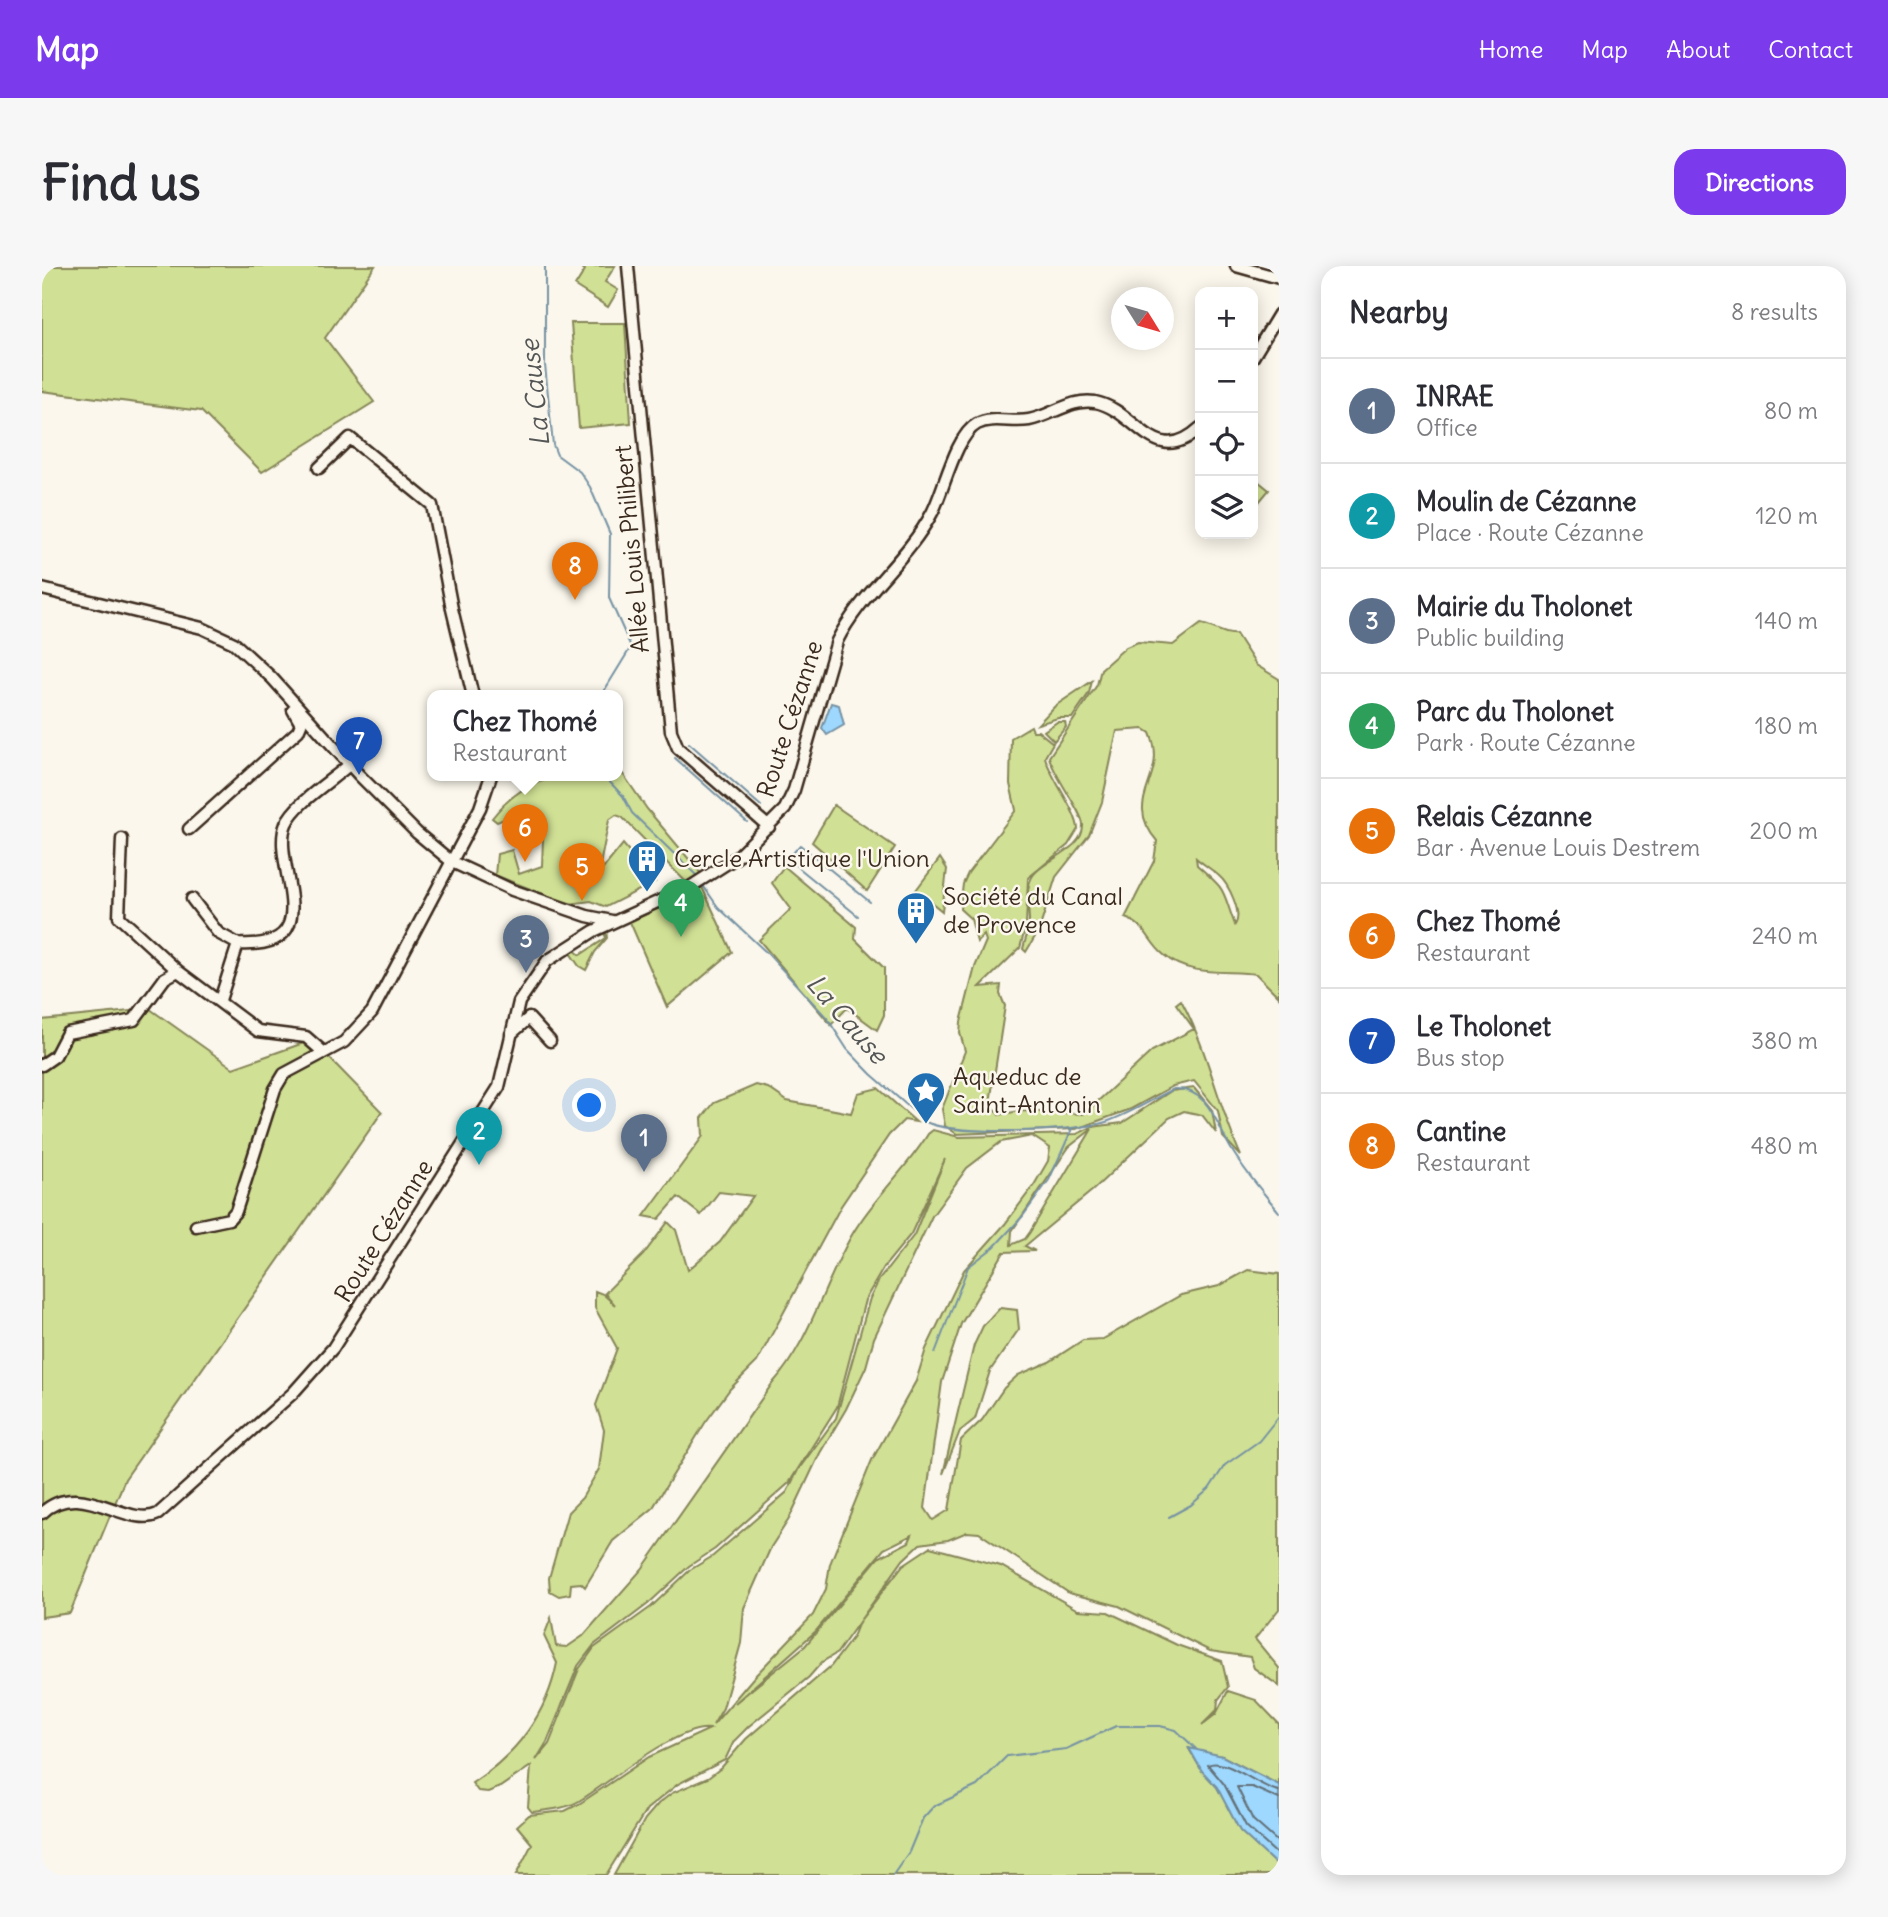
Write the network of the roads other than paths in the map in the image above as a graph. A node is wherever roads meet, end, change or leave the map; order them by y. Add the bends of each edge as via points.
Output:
1 (628, 266) edge
2 (1236, 266) edge
3 (1279, 278) edge
4 (1279, 314) edge
5 (1257, 350) edge
6 (1195, 431) edge
7 (319, 468) dead end
8 (42, 589) edge
9 (472, 690) edge
10 (292, 701) junction
11 (349, 765) junction
12 (489, 781) edge
13 (769, 827) junction
14 (189, 829) dead end
15 (122, 839) dead end
16 (452, 862) junction
17 (192, 899) dead end
18 (612, 921) junction
19 (238, 944) junction
20 (178, 971) junction
21 (220, 1000) junction
22 (511, 1034) junction
23 (550, 1041) dead end
24 (322, 1051) junction
25 (42, 1065) edge
26 (196, 1226) dead end
27 (42, 1513) edge

1 - 13 street, Allée Louis Philibert via 671,731 678,748
2 - 3 street
4 - 5 street
6 - 13 street, Route Cézanne via 1175,443 1158,442 1117,411 1085,401 1026,421 988,421 972,427 929,520 841,634 791,797
7 - 9 street via 350,438 432,505
8 - 10 street via 216,633 248,654
10 - 11 street
10 - 14 street via 289,705 301,724 299,731
11 - 16 street
11 - 19 street via 294,812 285,827 283,849 293,905 288,925 271,939
12 - 16 street
13 - 18 street, Route Cézanne via 745,852 691,887
15 - 20 street via 119,916
16 - 18 street via 512,890
16 - 24 street via 372,1012 350,1037
17 - 19 street via 214,929
18 - 22 street, Route Cézanne via 547,961 519,1002
19 - 21 street
20 - 21 street
20 - 25 street via 165,978 134,1020 67,1033 55,1056
21 - 24 street via 263,1034 306,1037
22 - 23 street via 529,1018
22 - 27 street, Route Cézanne via 504,1075 495,1093 340,1338 307,1380 158,1514 141,1516 70,1500
24 - 26 street via 279,1080 234,1214

